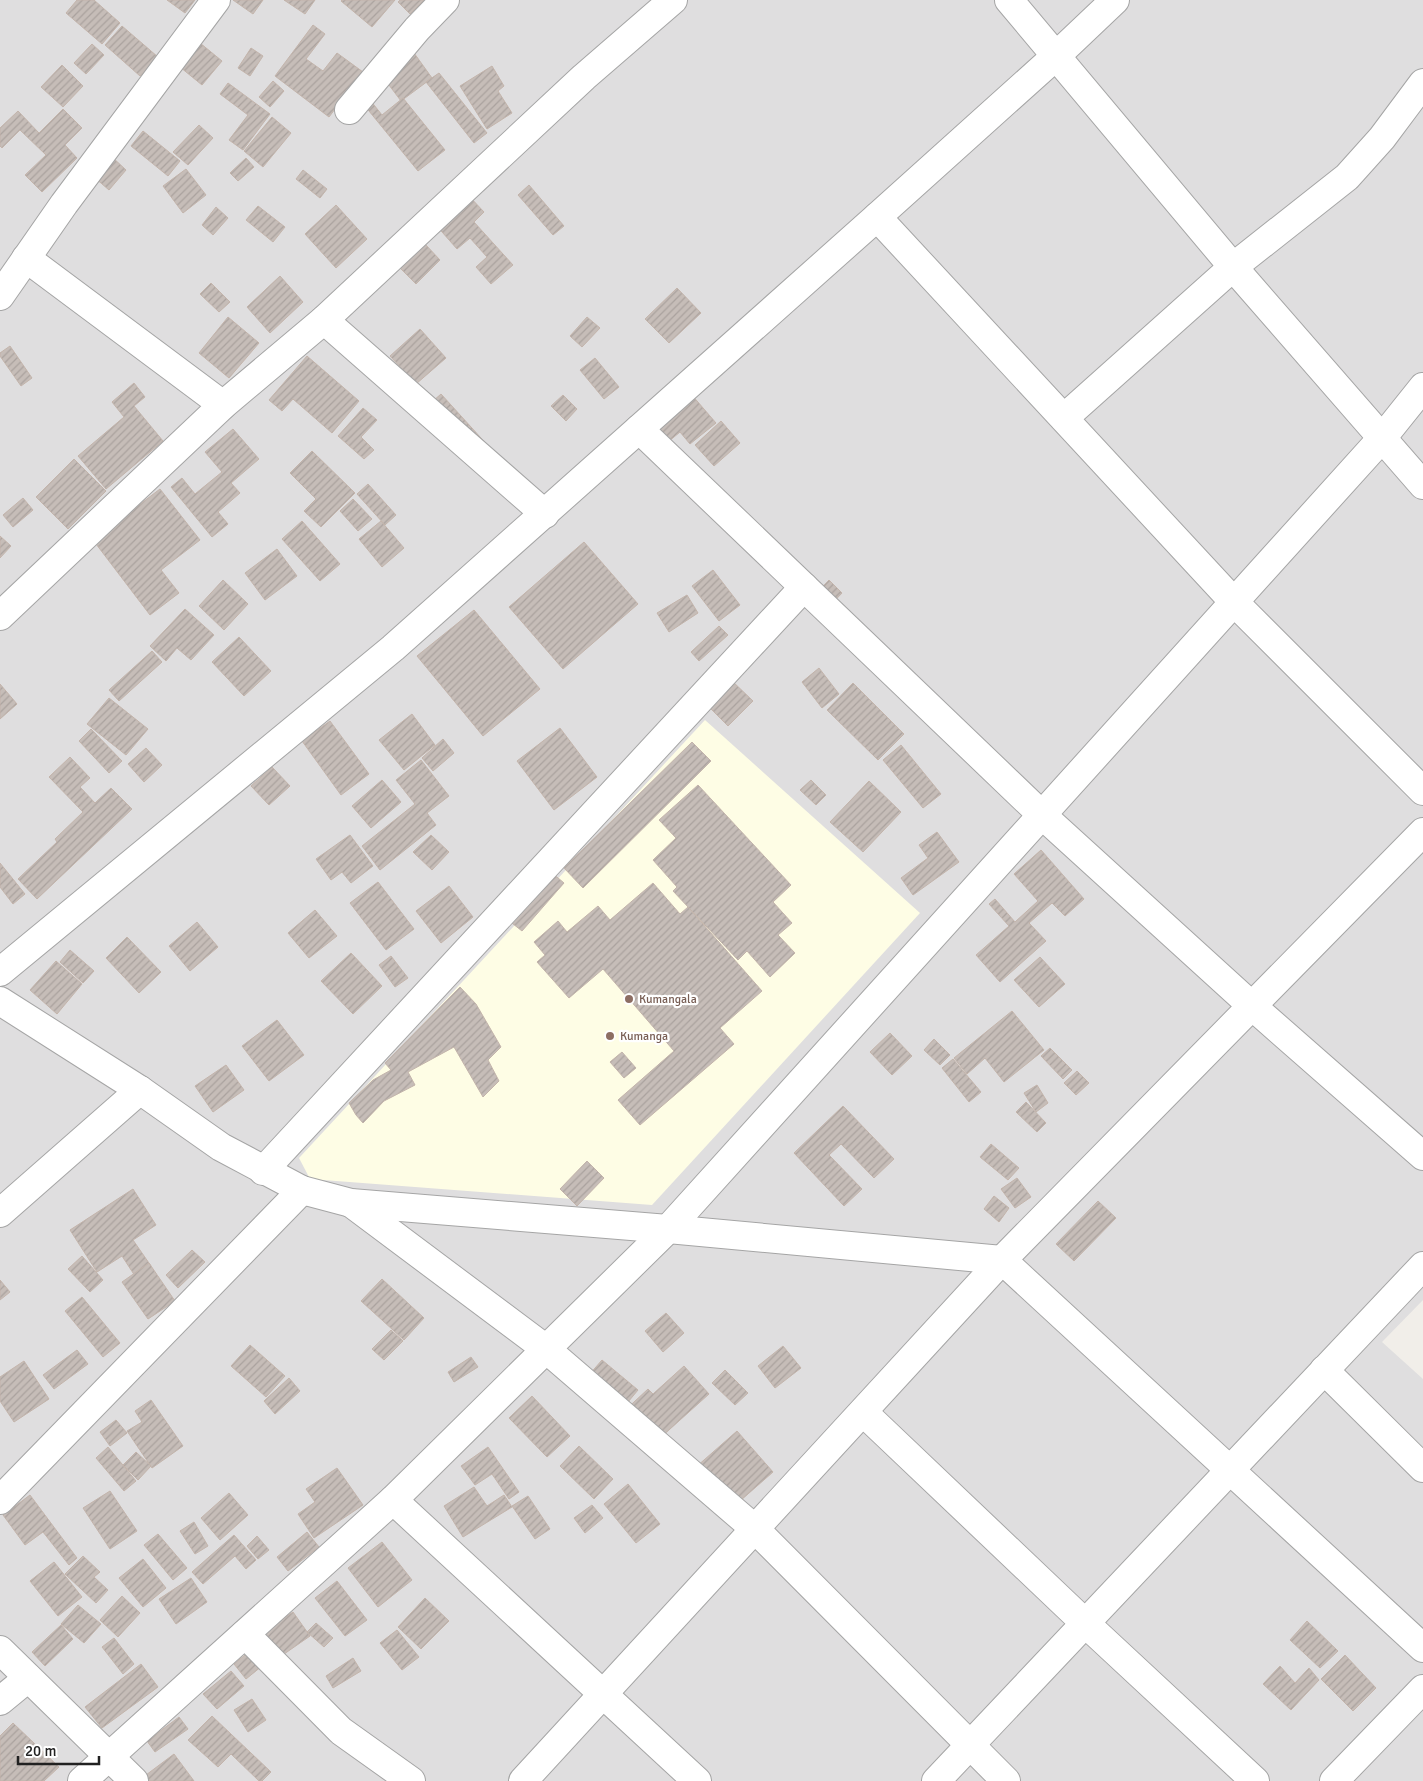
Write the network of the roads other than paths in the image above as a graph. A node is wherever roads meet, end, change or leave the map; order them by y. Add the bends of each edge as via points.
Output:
1 (216, 0) edge
2 (445, 0) edge
3 (674, 0) edge
4 (1009, 0) edge
5 (1115, 0) edge
6 (1056, 56) junction
7 (1423, 84) edge
8 (349, 110) dead end
9 (877, 217) junction
10 (26, 258) junction
11 (1233, 267) junction
12 (0, 296) edge
13 (324, 320) junction
14 (1423, 387) edge
15 (224, 405) junction
16 (1064, 418) junction
17 (639, 429) junction
18 (1383, 437) junction
19 (1423, 485) edge
20 (544, 514) junction
21 (804, 587) junction
22 (1234, 602) junction
23 (0, 616) edge
24 (1423, 790) edge
25 (1042, 815) junction
26 (1423, 832) edge
27 (0, 972) edge
28 (0, 1001) edge
29 (1252, 1006) junction
30 (140, 1090) junction
31 (1423, 1156) edge
32 (263, 1171) junction
33 (302, 1190) junction
34 (351, 1204) junction
35 (0, 1213) edge
36 (668, 1229) junction
37 (1002, 1260) junction
38 (1423, 1266) edge
39 (546, 1350) junction
40 (1324, 1370) junction
41 (863, 1412) junction
42 (1423, 1468) edge
43 (1228, 1470) junction
44 (0, 1500) edge
45 (393, 1500) junction
46 (755, 1529) junction
47 (1085, 1623) junction
48 (245, 1634) junction
49 (1423, 1648) edge
50 (0, 1650) edge
51 (28, 1678) junction
52 (1423, 1690) edge
53 (604, 1694) junction
54 (0, 1701) edge
55 (969, 1745) junction
56 (108, 1756) junction
57 (82, 1781) edge
58 (134, 1781) edge
59 (411, 1781) edge
60 (523, 1781) edge
61 (697, 1781) edge
62 (936, 1781) edge
63 (1006, 1781) edge
64 (1255, 1781) edge
65 (1334, 1781) edge

1 - 10 street
2 - 8 street
3 - 13 street via 584,77
4 - 6 street
5 - 6 street
6 - 9 street
6 - 11 street
7 - 11 street via 1347,177
9 - 16 street
9 - 17 street
10 - 12 street
10 - 15 street
11 - 16 street
11 - 18 street
13 - 15 street
13 - 20 street
14 - 18 street
15 - 23 street
16 - 22 street
17 - 20 street
17 - 21 street
18 - 19 street
18 - 22 street
20 - 27 street via 394,648
21 - 25 street
21 - 32 street
22 - 24 street
22 - 25 street
25 - 29 street
25 - 36 street
26 - 29 street
28 - 30 street
29 - 31 street
29 - 37 street
30 - 32 street via 221,1147
30 - 35 street
32 - 33 street
33 - 34 street
33 - 44 street
34 - 36 street
34 - 39 street
36 - 37 street
36 - 39 street
37 - 41 street
37 - 43 street
38 - 40 street
39 - 45 street
39 - 46 street
40 - 42 street
40 - 43 street
41 - 46 street
41 - 47 street
43 - 47 street
43 - 49 street
45 - 48 street
45 - 53 street
46 - 53 street
46 - 55 street
47 - 55 street
47 - 64 street
48 - 56 street
48 - 59 street via 341,1731
50 - 51 street
51 - 54 street
51 - 56 street
52 - 65 street
53 - 60 street
53 - 61 street
55 - 62 street
55 - 63 street
56 - 57 street
56 - 58 street

